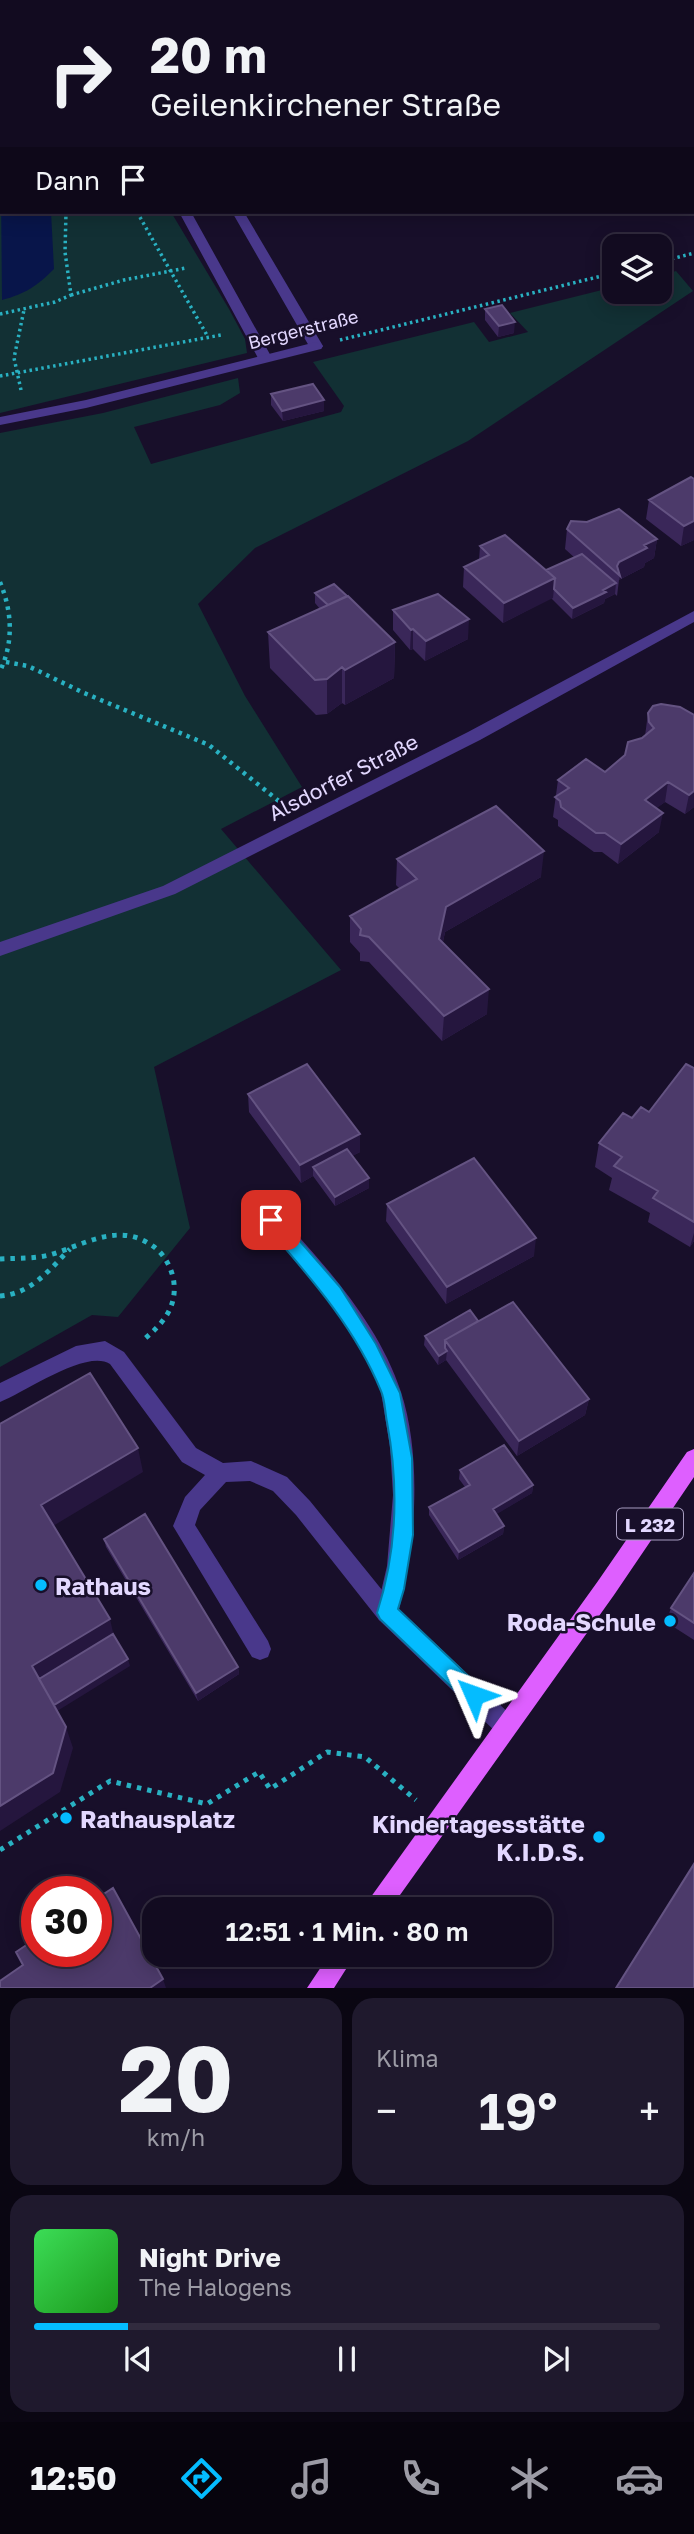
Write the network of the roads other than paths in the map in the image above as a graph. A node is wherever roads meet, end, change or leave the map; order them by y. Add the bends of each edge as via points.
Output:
1 (185, 214) edge
2 (239, 214) edge
3 (265, 358) junction
4 (0, 421) edge
5 (694, 616) edge
6 (0, 949) edge
7 (256, 1203) dead end
8 (0, 1393) edge
9 (694, 1459) edge
10 (221, 1473) junction
11 (387, 1613) junction
12 (260, 1649) dead end
13 (506, 1726) junction
14 (385, 1897) edge
15 (334, 1967) edge
16 (319, 1988) edge

1 - 3 street
2 - 3 street, Bergerstraße via 316,346
3 - 4 street, Bergerstraße
5 - 6 street, Alsdorfer Straße via 474,736 169,890
7 - 11 street via 334,1293 370,1349 391,1393 403,1458 403,1535
8 - 10 street via 83,1352 105,1350 117,1358 189,1455
9 - 13 main road, L 232
10 - 11 street via 251,1471 280,1484
10 - 12 street via 192,1504 184,1526
11 - 13 street
13 - 14 main road, L 232
15 - 16 main road

